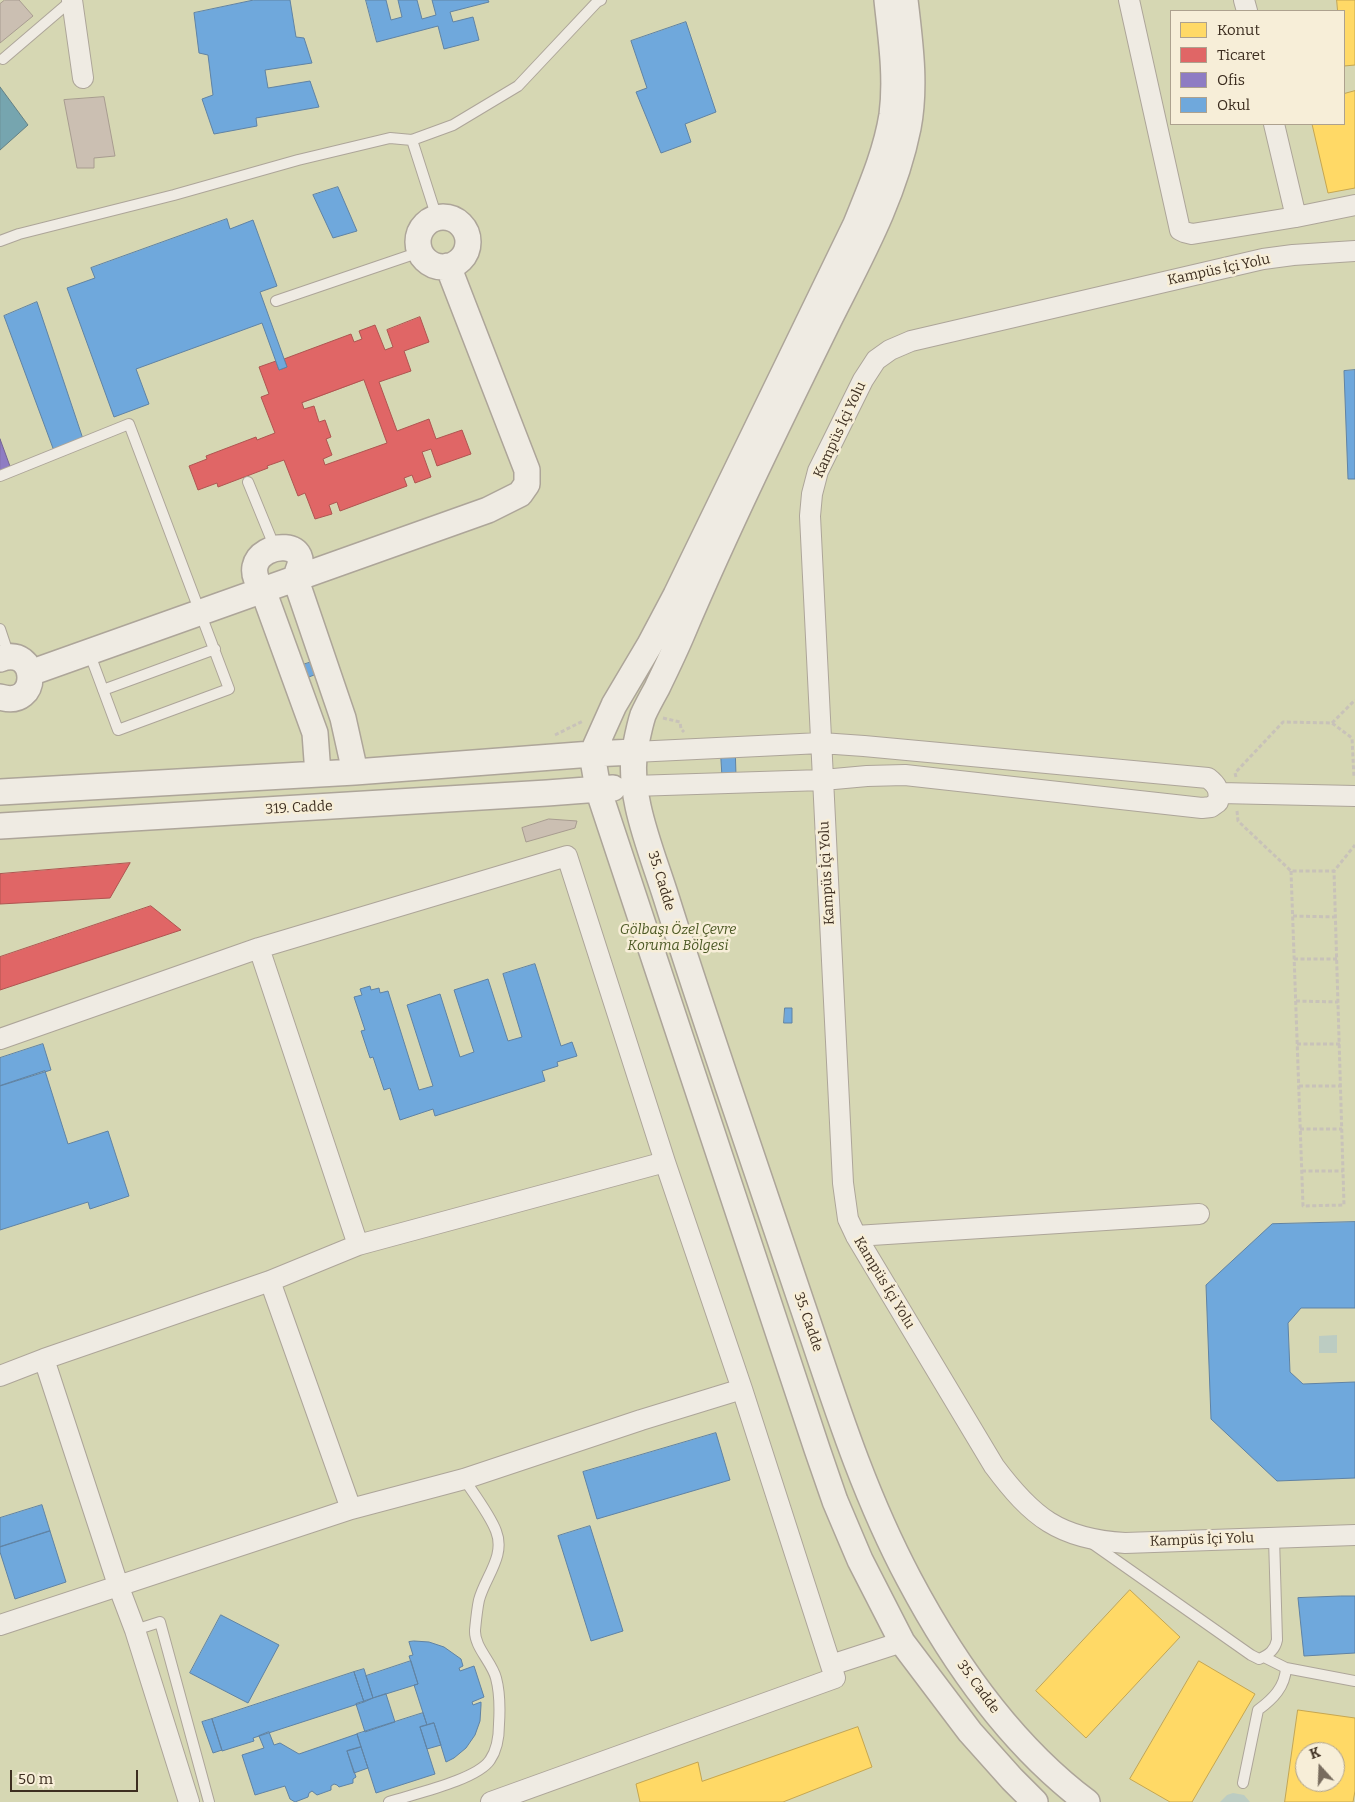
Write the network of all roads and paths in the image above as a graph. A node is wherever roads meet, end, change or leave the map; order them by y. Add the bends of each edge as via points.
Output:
1 (72, 0) edge
2 (601, 0) edge
3 (898, 0) edge
4 (1129, 0) edge
5 (3, 59) dead end
6 (83, 78) dead end
7 (1274, 125) edge
8 (412, 140) junction
9 (1355, 205) edge
10 (1296, 217) junction
11 (437, 218) junction
12 (0, 241) edge
13 (1355, 251) edge
14 (420, 252) junction
15 (448, 266) junction
16 (276, 301) dead end
17 (0, 476) edge
18 (248, 482) dead end
19 (275, 549) junction
20 (296, 578) junction
21 (263, 590) junction
22 (201, 612) junction
23 (0, 629) edge
24 (215, 650) junction
25 (90, 652) junction
26 (4, 658) edge
27 (30, 672) junction
28 (104, 690) junction
29 (0, 697) edge
30 (1355, 700) edge
31 (588, 716) dead end
32 (1332, 723) junction
33 (546, 738) dead end
34 (821, 743) junction
35 (634, 752) junction
36 (592, 754) junction
37 (356, 772) junction
38 (318, 774) junction
39 (822, 780) junction
40 (633, 786) junction
41 (598, 789) junction
42 (0, 792) edge
43 (1228, 793) junction
44 (1355, 796) edge
45 (0, 826) edge
46 (1355, 845) edge
47 (1291, 871) junction
48 (1334, 871) junction
49 (1293, 916) junction
50 (1336, 917) junction
51 (259, 948) junction
52 (1294, 959) junction
53 (1337, 959) junction
54 (1296, 1001) junction
55 (1338, 1002) junction
56 (0, 1039) edge
57 (1297, 1044) junction
58 (1340, 1044) junction
59 (1299, 1086) junction
60 (1341, 1086) junction
61 (1300, 1129) junction
62 (1342, 1129) junction
63 (664, 1162) junction
64 (1302, 1171) junction
65 (1343, 1171) junction
66 (1199, 1214) dead end
67 (856, 1236) junction
68 (358, 1245) junction
69 (270, 1281) junction
70 (44, 1359) junction
71 (0, 1376) edge
72 (742, 1388) junction
73 (464, 1479) junction
74 (351, 1509) junction
75 (1355, 1535) edge
76 (1082, 1536) junction
77 (1274, 1538) junction
78 (118, 1585) junction
79 (0, 1625) edge
80 (135, 1630) junction
81 (902, 1642) junction
82 (1264, 1657) junction
83 (831, 1665) junction
84 (1286, 1668) junction
85 (1355, 1681) edge
86 (1243, 1783) dead end
87 (189, 1802) edge
88 (209, 1802) edge
89 (389, 1802) edge
90 (491, 1802) edge
91 (1035, 1802) edge
92 (1087, 1802) edge

1 - 5 lane
1 - 6 street
2 - 8 lane via 518,86 453,125
3 - 35 street, 35. Cadde via 911,62 912,99 892,188 863,255 703,584 644,714
3 - 36 street via 892,35 892,115 879,165 856,224 676,595 614,705
4 - 10 street via 1180,230 1192,234
7 - 10 street
8 - 11 lane
8 - 12 lane via 390,138 298,160
9 - 10 street
11 - 14 street via 423,227 418,243
11 - 15 street via 445,217 459,223 467,236 466,252
13 - 34 street, Kampüs İçi Yolu via 1293,255 1218,269 911,341 876,360 818,471 812,494 810,516
14 - 15 street via 431,264
14 - 16 lane
15 - 20 street via 527,470 527,484 520,494 502,505
17 - 22 lane via 129,424
18 - 19 lane
19 - 20 street via 286,547 295,550 300,557 301,568
19 - 21 street via 262,555 254,567 254,575
20 - 21 street
20 - 37 street via 343,718
21 - 22 street
21 - 38 street via 316,734
22 - 24 lane
22 - 25 street
23 - 26 lane
24 - 28 lane
24 - 28 lane via 229,689 118,730
25 - 27 street
25 - 28 lane
26 - 27 street via 22,661
27 - 29 street via 29,687 19,697
30 - 32 path
31 - 33 path
32 - 43 path via 1283,722 1235,773
32 - 44 path via 1352,738
34 - 35 street
34 - 39 street, Kampüs İçi Yolu
34 - 43 street via 1193,776 1208,778
35 - 36 street
35 - 40 street, 35. Cadde
36 - 37 street
36 - 41 street
37 - 38 street
38 - 42 street
39 - 40 street
39 - 43 street via 904,775 1202,808 1218,802
39 - 67 street, Kampüs İçi Yolu via 843,1183 848,1219
40 - 41 street, 319. Cadde
40 - 92 street, 35. Cadde via 698,998 846,1434 878,1516 936,1628 967,1674 1032,1755
41 - 45 street, 319. Cadde
41 - 81 street via 835,1501 860,1560
43 - 44 street
43 - 47 path via 1238,821
46 - 48 path
47 - 48 path
47 - 49 path
48 - 50 path
49 - 50 path
49 - 52 path
50 - 53 path
51 - 56 street
51 - 63 street via 567,856
51 - 68 street
52 - 53 path
52 - 54 path
53 - 55 path
54 - 55 path
54 - 57 path
55 - 58 path
57 - 58 path
57 - 59 path
58 - 60 path
59 - 60 path
59 - 61 path
60 - 62 path
61 - 62 path
61 - 64 path
62 - 65 path
63 - 68 street
63 - 72 street
64 - 65 path
64 - 65 path via 1303,1206 1344,1205
66 - 67 street
67 - 76 street, Kampüs İçi Yolu via 994,1466 1013,1492 1031,1510 1063,1530
68 - 69 street
69 - 70 street
69 - 74 street
70 - 71 street
70 - 78 street
72 - 73 street
72 - 83 street
73 - 74 street
73 - 89 lane via 499,1540 498,1552 479,1598 475,1633 496,1676 500,1694 496,1748 482,1769 469,1776
74 - 78 street
75 - 77 street, Kampüs İçi Yolu
76 - 77 street, Kampüs İçi Yolu via 1125,1543
76 - 82 lane via 1251,1655 1259,1659
77 - 82 lane via 1277,1640 1275,1647
78 - 79 street
78 - 80 street
80 - 87 street
80 - 88 lane via 160,1622
81 - 83 street
81 - 91 street via 970,1732
82 - 84 lane
83 - 90 street via 835,1678
84 - 85 lane
84 - 86 lane via 1283,1685 1258,1710

